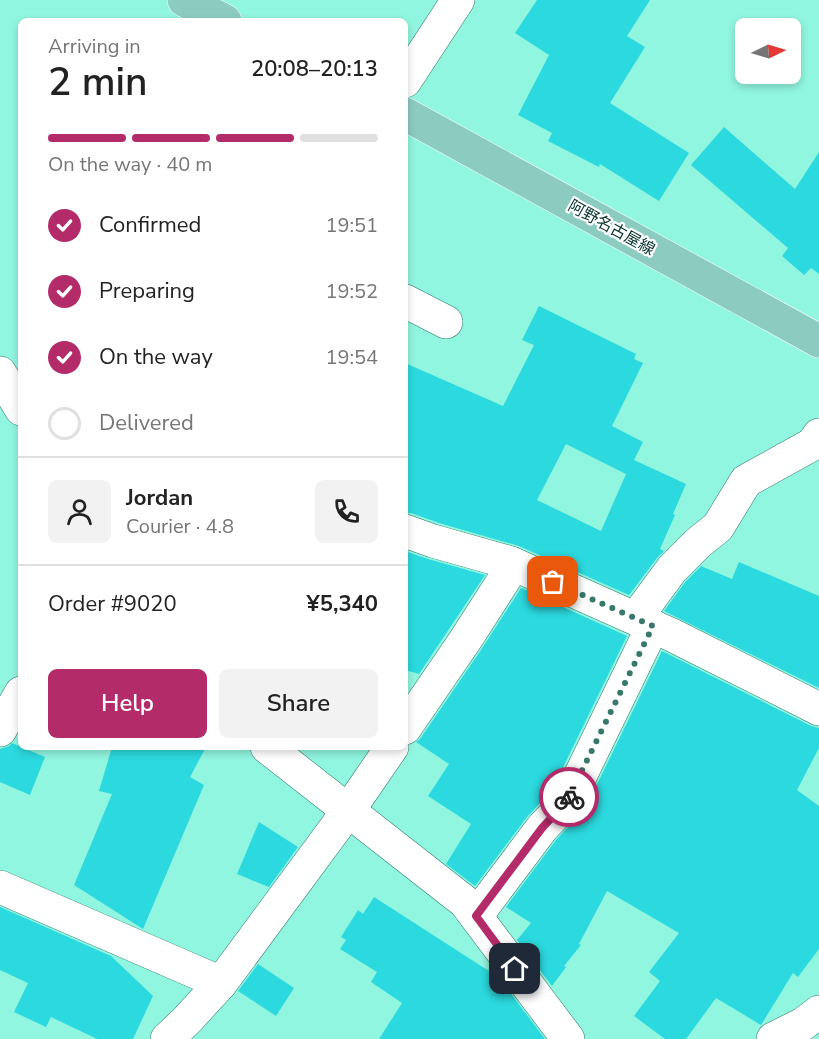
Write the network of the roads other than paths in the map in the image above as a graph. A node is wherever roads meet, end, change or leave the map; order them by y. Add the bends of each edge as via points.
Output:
1 (184, 0) edge
2 (458, 0) edge
3 (219, 18) edge
4 (408, 76) edge
5 (408, 116) edge
6 (408, 303) edge
7 (446, 322) dead end
8 (819, 341) edge
9 (1, 376) edge
10 (18, 404) edge
11 (819, 435) edge
12 (408, 532) edge
13 (511, 563) junction
14 (645, 622) junction
15 (18, 698) edge
16 (819, 709) edge
17 (408, 724) edge
18 (0, 730) edge
19 (271, 750) edge
20 (390, 750) edge
21 (348, 810) junction
22 (0, 887) edge
23 (476, 916) junction
24 (221, 983) junction
25 (819, 1012) edge
26 (167, 1039) edge
27 (568, 1039) edge
28 (773, 1039) edge

1 - 3 main road
2 - 4 street
5 - 8 main road, 阿野名古屋線
6 - 7 street
9 - 10 street
11 - 14 street via 813,444 746,481 718,527 672,569
12 - 13 street
13 - 14 street
13 - 17 street via 509,572
14 - 16 street
14 - 23 street via 567,801
15 - 18 street
19 - 21 street
20 - 21 street
21 - 23 street via 465,902
21 - 24 street
22 - 24 street
23 - 27 street
24 - 26 street
25 - 28 street

